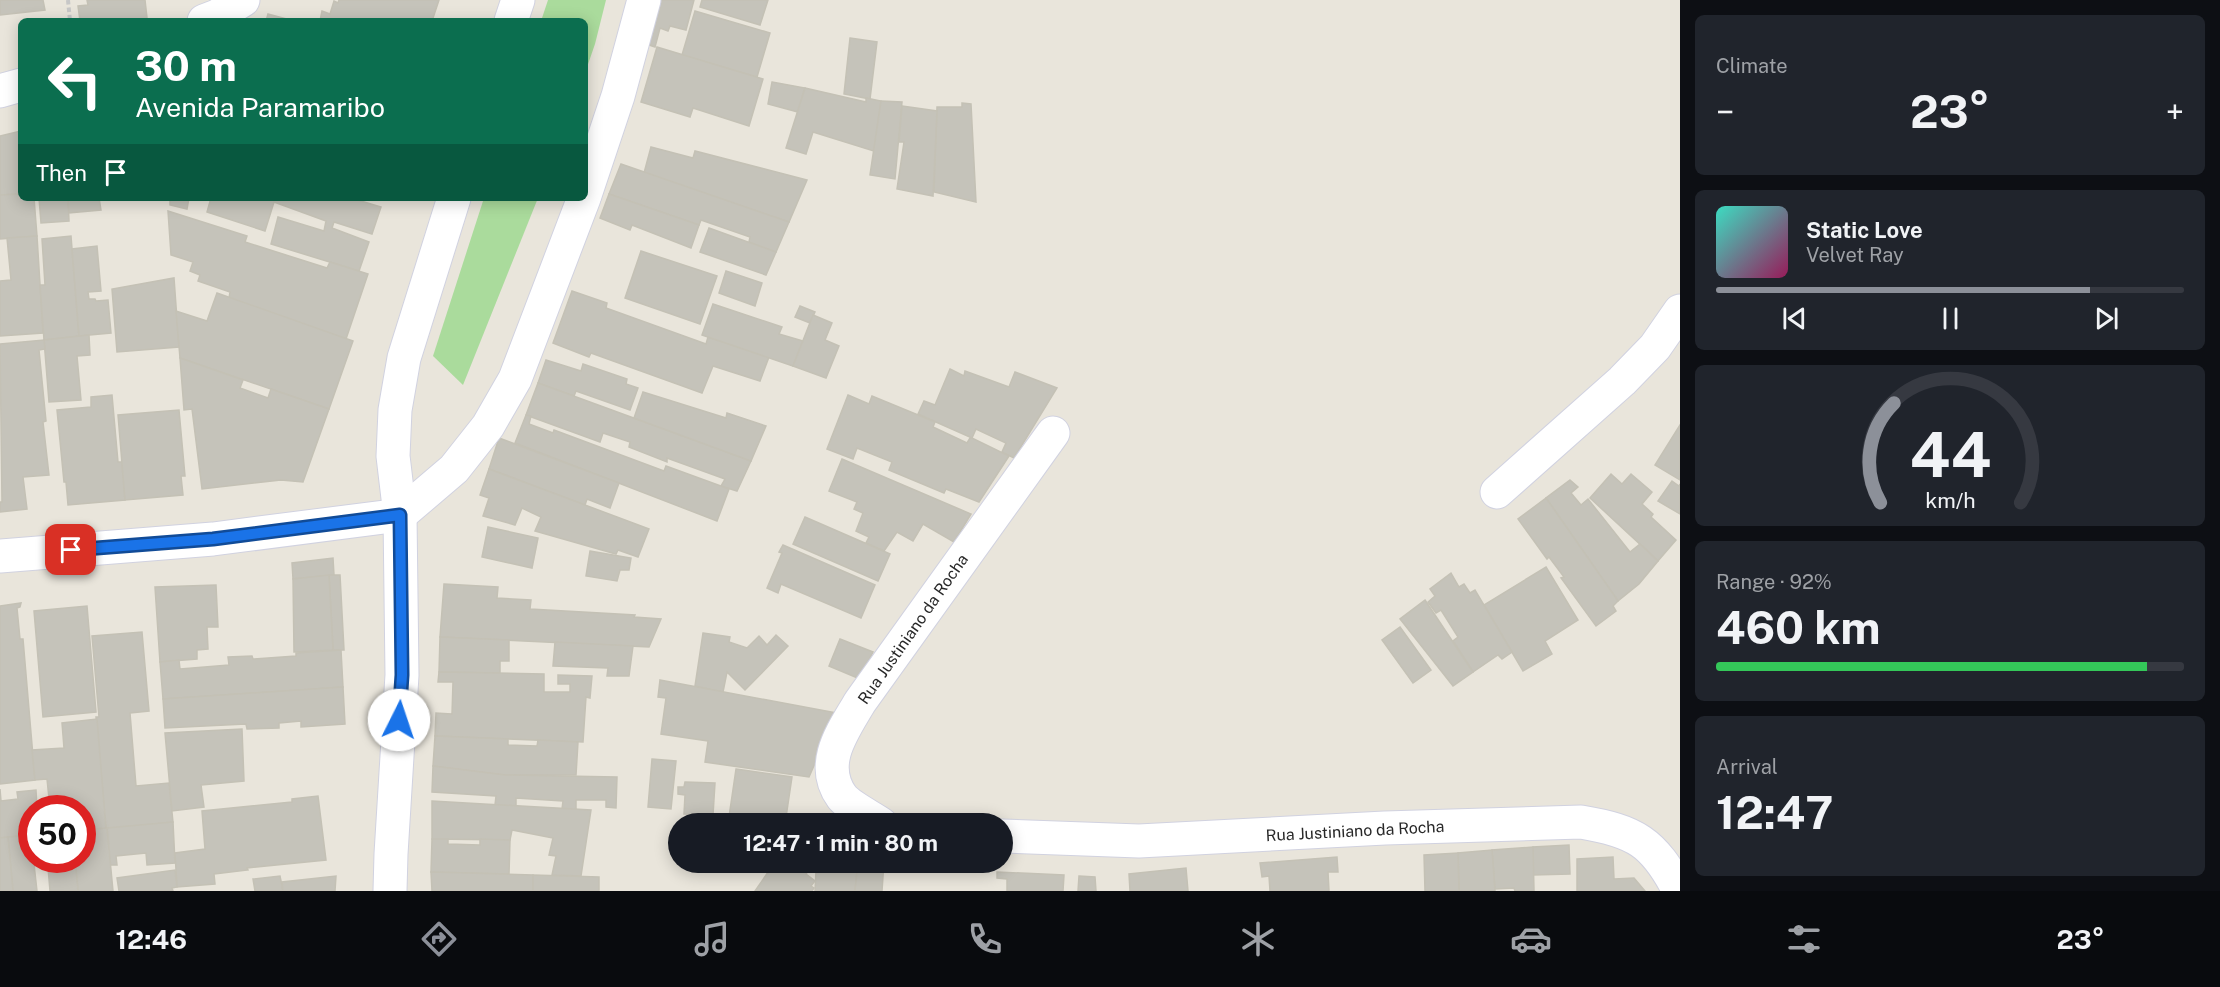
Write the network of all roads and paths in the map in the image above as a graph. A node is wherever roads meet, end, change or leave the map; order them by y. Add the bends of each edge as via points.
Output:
1 (68, 0) edge
2 (243, 0) edge
3 (518, 0) edge
4 (644, 0) edge
5 (70, 18) edge
6 (212, 18) edge
7 (512, 18) edge
8 (18, 86) edge
9 (0, 91) edge
10 (588, 185) edge
11 (453, 201) edge
12 (582, 201) edge
13 (1680, 311) edge
14 (1053, 433) dead end
15 (1497, 492) dead end
16 (400, 515) junction
17 (0, 556) edge
18 (865, 813) edge
19 (1013, 836) edge
20 (390, 891) edge
21 (1679, 891) edge

1 - 5 path
2 - 6 street
3 - 7 street
4 - 10 street
8 - 9 street
11 - 16 street via 404,358 395,410 393,456
12 - 16 street via 515,379 488,426 454,469
13 - 15 street via 1655,347 1622,381
14 - 18 street, Rua Justiniano da Rocha via 839,737 831,762 834,780 843,798
16 - 17 street via 213,539
16 - 20 street via 402,675
19 - 21 street, Rua Justiniano da Rocha via 1139,841 1581,822 1612,827 1642,842 1665,863

